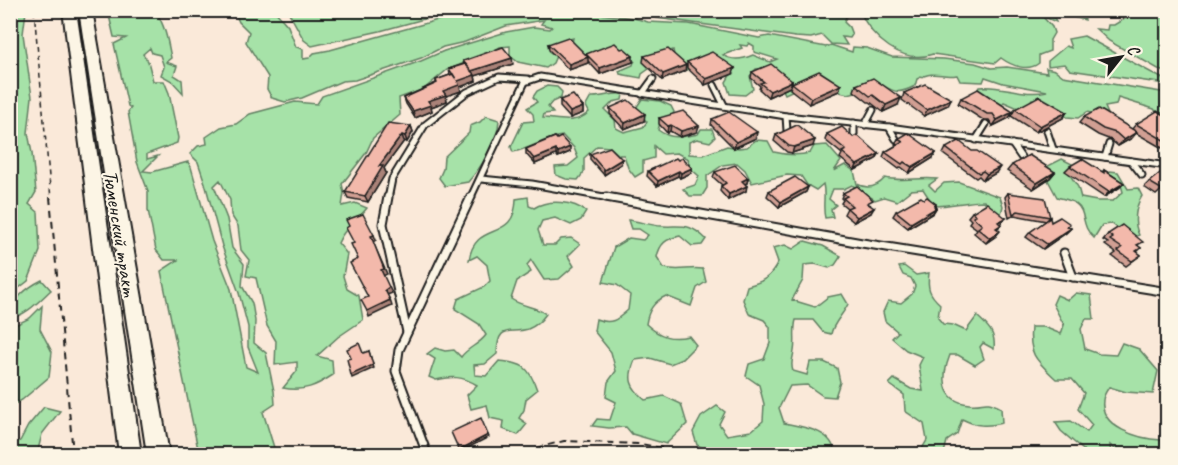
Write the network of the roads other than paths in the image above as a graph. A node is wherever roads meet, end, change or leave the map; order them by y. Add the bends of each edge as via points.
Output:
1 (69, 10) edge
2 (85, 10) edge
3 (532, 79) junction
4 (653, 79) dead end
5 (714, 85) edge
6 (642, 94) junction
7 (724, 105) junction
8 (873, 110) dead end
9 (786, 116) junction
10 (854, 123) junction
11 (986, 123) edge
12 (865, 124) junction
13 (889, 127) junction
14 (787, 131) edge
15 (1047, 131) edge
16 (854, 136) edge
17 (896, 139) edge
18 (972, 141) junction
19 (1012, 144) junction
20 (1109, 144) dead end
21 (1053, 149) junction
22 (1090, 155) junction
23 (1105, 157) junction
24 (1021, 158) edge
25 (1131, 161) junction
26 (1093, 162) dead end
27 (1167, 166) edge
28 (1142, 176) dead end
29 (481, 179) junction
30 (1064, 253) dead end
31 (1073, 277) junction
32 (1167, 292) edge
33 (407, 333) junction
34 (130, 454) edge
35 (158, 454) edge
36 (427, 454) edge

1 - 34 main road, Тюменский тракт
2 - 35 main road, Тюменский тракт
3 - 6 lane via 540,77
3 - 29 lane via 525,82
3 - 33 lane via 499,77 467,92 425,125 392,179 383,224
4 - 6 lane
5 - 7 lane
6 - 7 lane
7 - 9 lane
8 - 12 lane
9 - 10 lane
9 - 14 lane
10 - 12 lane
10 - 16 lane
11 - 18 lane
12 - 13 lane
13 - 17 lane
13 - 18 lane
15 - 21 lane
18 - 19 lane
19 - 21 lane
19 - 24 lane
20 - 23 lane
21 - 22 lane
22 - 23 lane
22 - 26 lane
23 - 25 lane
25 - 27 lane
25 - 28 lane
29 - 31 lane via 532,183
29 - 33 lane
30 - 31 lane
31 - 32 lane
33 - 36 lane via 396,371

